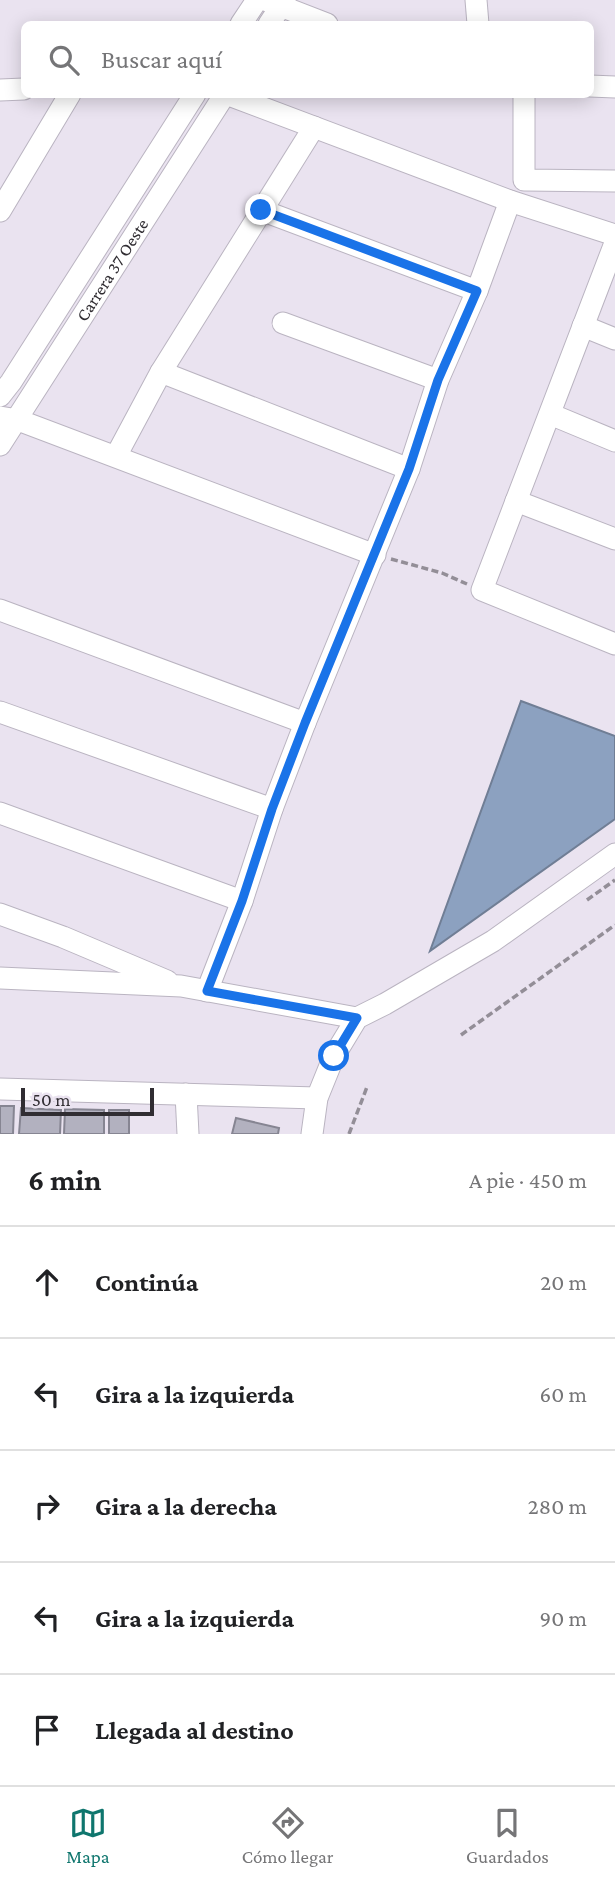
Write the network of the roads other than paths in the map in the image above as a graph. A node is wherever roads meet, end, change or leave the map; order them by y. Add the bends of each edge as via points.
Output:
1 (257, 0) edge
2 (476, 0) edge
3 (277, 2) edge
4 (243, 21) edge
5 (270, 21) edge
6 (320, 21) edge
7 (478, 21) edge
8 (594, 86) edge
9 (615, 86) edge
10 (21, 89) edge
11 (0, 90) edge
12 (68, 98) edge
13 (192, 98) edge
14 (222, 98) edge
15 (236, 98) edge
16 (524, 98) edge
17 (314, 127) junction
18 (615, 181) edge
19 (510, 201) junction
20 (261, 210) junction
21 (0, 211) edge
22 (615, 235) edge
23 (615, 243) edge
24 (477, 291) junction
25 (283, 323) dead end
26 (583, 326) junction
27 (615, 339) edge
28 (161, 372) junction
29 (438, 380) junction
30 (4, 387) edge
31 (550, 414) junction
32 (9, 418) edge
33 (615, 441) edge
34 (0, 445) edge
35 (116, 456) junction
36 (409, 469) junction
37 (516, 501) junction
38 (615, 539) edge
39 (375, 555) junction
40 (3, 617) edge
41 (615, 644) edge
42 (0, 712) edge
43 (305, 723) junction
44 (272, 809) junction
45 (0, 813) edge
46 (615, 854) edge
47 (242, 901) junction
48 (0, 914) edge
49 (0, 978) edge
50 (181, 986) junction
51 (207, 991) junction
52 (357, 1018) junction
53 (0, 1089) edge
54 (186, 1094) junction
55 (317, 1098) junction
56 (188, 1134) edge
57 (312, 1134) edge

1 - 4 street
2 - 7 street
3 - 5 street
3 - 6 street
8 - 9 street
10 - 11 street
12 - 21 street
13 - 30 street, Carrera 37 Oeste
14 - 32 street, Carrera 37 Oeste
15 - 17 street
16 - 18 street via 524,180
17 - 19 street
17 - 20 street
19 - 22 street
19 - 24 street
20 - 24 street
20 - 28 street
23 - 26 street
24 - 29 street
25 - 29 street
26 - 27 street
26 - 31 street
28 - 35 street
28 - 36 street
29 - 36 street
31 - 33 street
31 - 37 street
32 - 34 street, Carrera 37 Oeste
32 - 35 street
35 - 39 street
36 - 39 street
37 - 38 street
37 - 41 street via 482,590
39 - 43 street
40 - 43 street
42 - 44 street
43 - 44 street
44 - 47 street
45 - 47 street
46 - 52 street via 494,941
47 - 51 street
48 - 50 street
49 - 50 street
50 - 51 street
51 - 52 street
52 - 55 street via 334,1056
53 - 54 street
54 - 55 street
54 - 56 street
55 - 57 street

